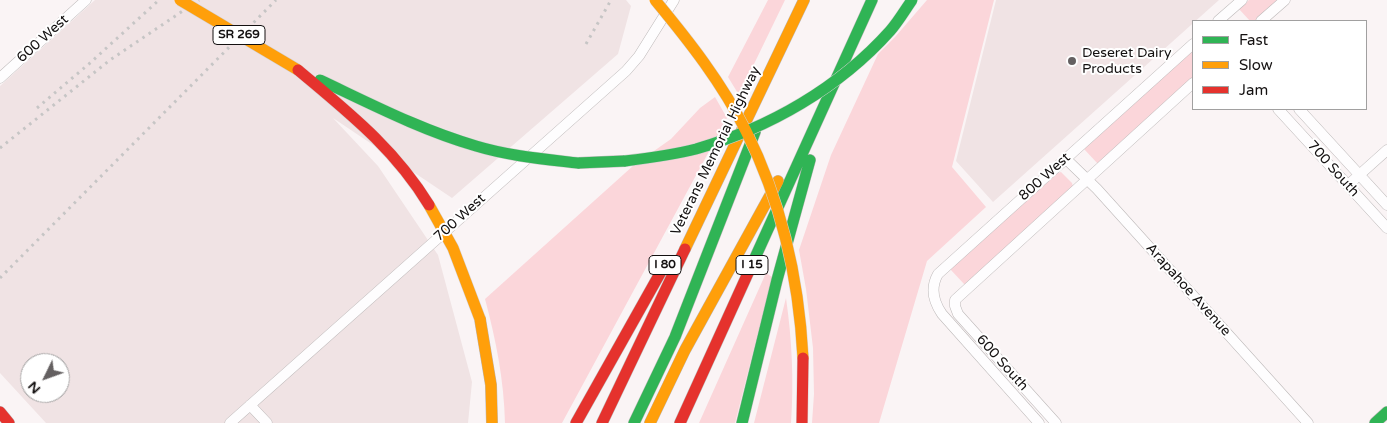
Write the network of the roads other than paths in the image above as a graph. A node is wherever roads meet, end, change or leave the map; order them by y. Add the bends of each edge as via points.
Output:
1 (86, 0) edge
2 (180, 0) edge
3 (654, 0) edge
4 (674, 0) edge
5 (805, 0) edge
6 (872, 0) edge
7 (912, 0) edge
8 (1242, 0) edge
9 (1285, 0) edge
10 (1221, 20) edge
11 (1262, 20) edge
12 (853, 42) junction
13 (1192, 45) edge
14 (298, 70) junction
15 (0, 78) edge
16 (1192, 84) edge
17 (825, 106) junction
18 (753, 108) junction
19 (1300, 110) edge
20 (1282, 113) edge
21 (1387, 150) edge
22 (1066, 158) junction
23 (1359, 175) junction
24 (1088, 179) junction
25 (1348, 185) junction
26 (1387, 205) edge
27 (1387, 228) edge
28 (948, 323) joint
29 (250, 405) junction
30 (0, 412) edge
31 (1387, 412) edge
32 (9, 423) edge
33 (230, 423) edge
34 (267, 423) edge
35 (492, 423) edge
36 (576, 423) edge
37 (602, 423) edge
38 (634, 423) edge
39 (650, 423) edge
40 (680, 423) edge
41 (742, 423) edge
42 (802, 423) edge
43 (1039, 423) edge
44 (1056, 423) edge
45 (1308, 423) edge
46 (1375, 423) edge

1 - 15 street, 600 West
2 - 14 main road, SR 269, bridge
3 - 42 main road, bridge via 692,46 726,96 747,136 781,223 799,308 804,380
4 - 29 street, 700 West via 626,71
5 - 18 main road, Veterans Memorial Highway
5 - 38 main road via 675,337
6 - 12 main road, I 15
7 - 14 main road, bridge via 888,33 857,63 806,101 764,124 696,149 625,161 578,162 507,154 476,146 408,121
8 - 10 street
9 - 11 street
12 - 17 main road, I 15
12 - 39 main road via 685,350
13 - 22 street, 800 West
14 - 35 main road, bridge via 382,143 413,180 439,219 480,319 491,385
16 - 24 street
17 - 40 main road, I 15
17 - 41 main road
18 - 36 main road, I 80
18 - 37 main road, Veterans Memorial Highway
19 - 23 street, 700 South
20 - 25 street, 700 South
21 - 23 street
22 - 24 street, Arapahoe Avenue
22 - 28 street, 800 West via 938,274 933,295
23 - 25 street
23 - 26 street, 700 South
24 - 44 street, 600 South via 955,300 954,306
24 - 45 street, Arapahoe Avenue
25 - 27 street, 700 South
28 - 43 street, 600 South
29 - 33 street, 700 West
29 - 34 street
30 - 32 main road
31 - 46 main road

